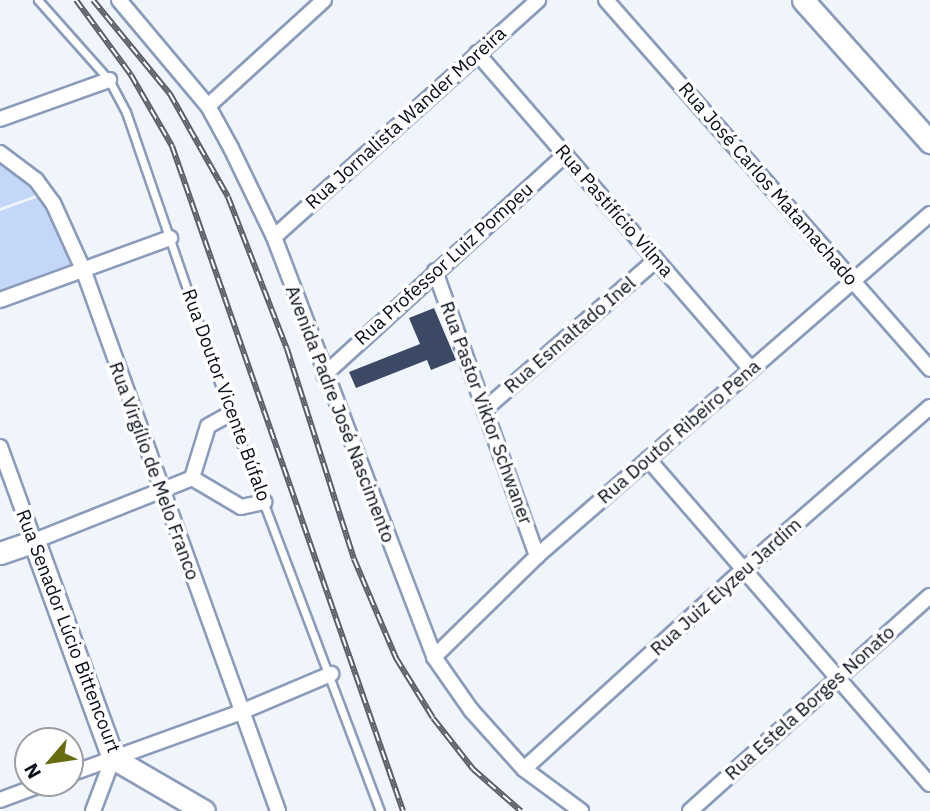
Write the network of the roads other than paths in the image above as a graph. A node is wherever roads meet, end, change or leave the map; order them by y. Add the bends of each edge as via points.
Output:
1 (38, 0) edge
2 (119, 0) edge
3 (324, 0) edge
4 (538, 0) edge
5 (606, 0) edge
6 (803, 0) edge
7 (477, 54) junction
8 (109, 80) junction
9 (208, 106) junction
10 (0, 119) edge
11 (930, 142) edge
12 (0, 153) edge
13 (565, 155) junction
14 (930, 214) edge
15 (274, 237) junction
16 (170, 238) junction
17 (656, 260) junction
18 (83, 269) junction
19 (435, 271) junction
20 (852, 281) junction
21 (0, 300) edge
22 (751, 369) junction
23 (930, 369) edge
24 (324, 375) junction
25 (930, 407) edge
26 (484, 410) junction
27 (230, 414) junction
28 (0, 447) edge
29 (648, 459) junction
30 (192, 478) junction
31 (160, 491) junction
32 (264, 502) junction
33 (34, 541) junction
34 (0, 553) edge
35 (537, 556) junction
36 (743, 570) junction
37 (930, 596) edge
38 (434, 657) junction
39 (331, 674) junction
40 (837, 676) junction
41 (241, 712) junction
42 (113, 758) junction
43 (84, 769) edge
44 (524, 769) junction
45 (930, 784) edge
46 (93, 811) edge
47 (204, 811) edge
48 (278, 811) edge
49 (380, 811) edge
50 (581, 811) edge
51 (690, 811) edge

1 - 8 lane, Rua Doutor Vicente Búfalo
2 - 9 street, Avenida Padre José Nascimento
3 - 9 street
4 - 7 street, Rua Jornalista Wander Moreira
5 - 20 street, Rua José Carlos Matamachado
6 - 11 street
7 - 13 street, Rua Pastifício Vilma
7 - 15 street, Rua Jornalista Wander Moreira
8 - 10 street
8 - 16 lane, Rua Doutor Vicente Búfalo via 126,112
9 - 15 street, Avenida Padre José Nascimento
12 - 18 street, Rua Virgílio de Melo Franco via 36,180 53,203
13 - 17 street, Rua Pastifício Vilma
13 - 19 street, Rua Professor Luiz Pompeu
14 - 20 street, Rua Doutor Ribeiro Pena
15 - 24 street, Avenida Padre José Nascimento
16 - 18 street
16 - 27 lane, Rua Doutor Vicente Búfalo
17 - 22 street, Rua Pastifício Vilma
17 - 26 street, Rua Esmaltado Inel
18 - 21 street
18 - 31 street, Rua Virgílio de Melo Franco
19 - 24 street, Rua Professor Luiz Pompeu
19 - 26 street, Rua Pastor Viktor Schwaner
20 - 22 street, Rua Doutor Ribeiro Pena
20 - 23 street, Rua José Carlos Matamachado
22 - 29 street, Rua Doutor Ribeiro Pena
24 - 38 street, Avenida Padre José Nascimento
25 - 36 street, Rua Juiz Elyzeu Jardim
26 - 35 street, Rua Pastor Viktor Schwaner
27 - 30 street via 208,426
27 - 32 lane, Rua Doutor Vicente Búfalo
28 - 33 street, Rua Senador Lúcio Bittencourt
29 - 35 street, Rua Doutor Ribeiro Pena
29 - 36 street
30 - 31 street
30 - 32 street via 241,507
31 - 33 street
31 - 41 street, Rua Virgílio de Melo Franco
32 - 39 lane, Rua Doutor Vicente Búfalo
33 - 34 street
33 - 42 street, Rua Senador Lúcio Bittencourt
35 - 38 street, Rua Doutor Ribeiro Pena
36 - 40 street
36 - 44 street, Rua Juiz Elyzeu Jardim
37 - 40 street, Rua Estela Borges Nonato
38 - 44 street, Avenida Padre José Nascimento via 471,710
39 - 41 street
39 - 49 lane, Rua Doutor Vicente Búfalo
40 - 45 street
40 - 51 street, Rua Estela Borges Nonato
41 - 42 street
41 - 48 street, Rua Virgílio de Melo Franco
42 - 43 street
42 - 46 street
42 - 47 street, Rua Senador Lúcio Bittencourt
44 - 50 street, Avenida Padre José Nascimento

